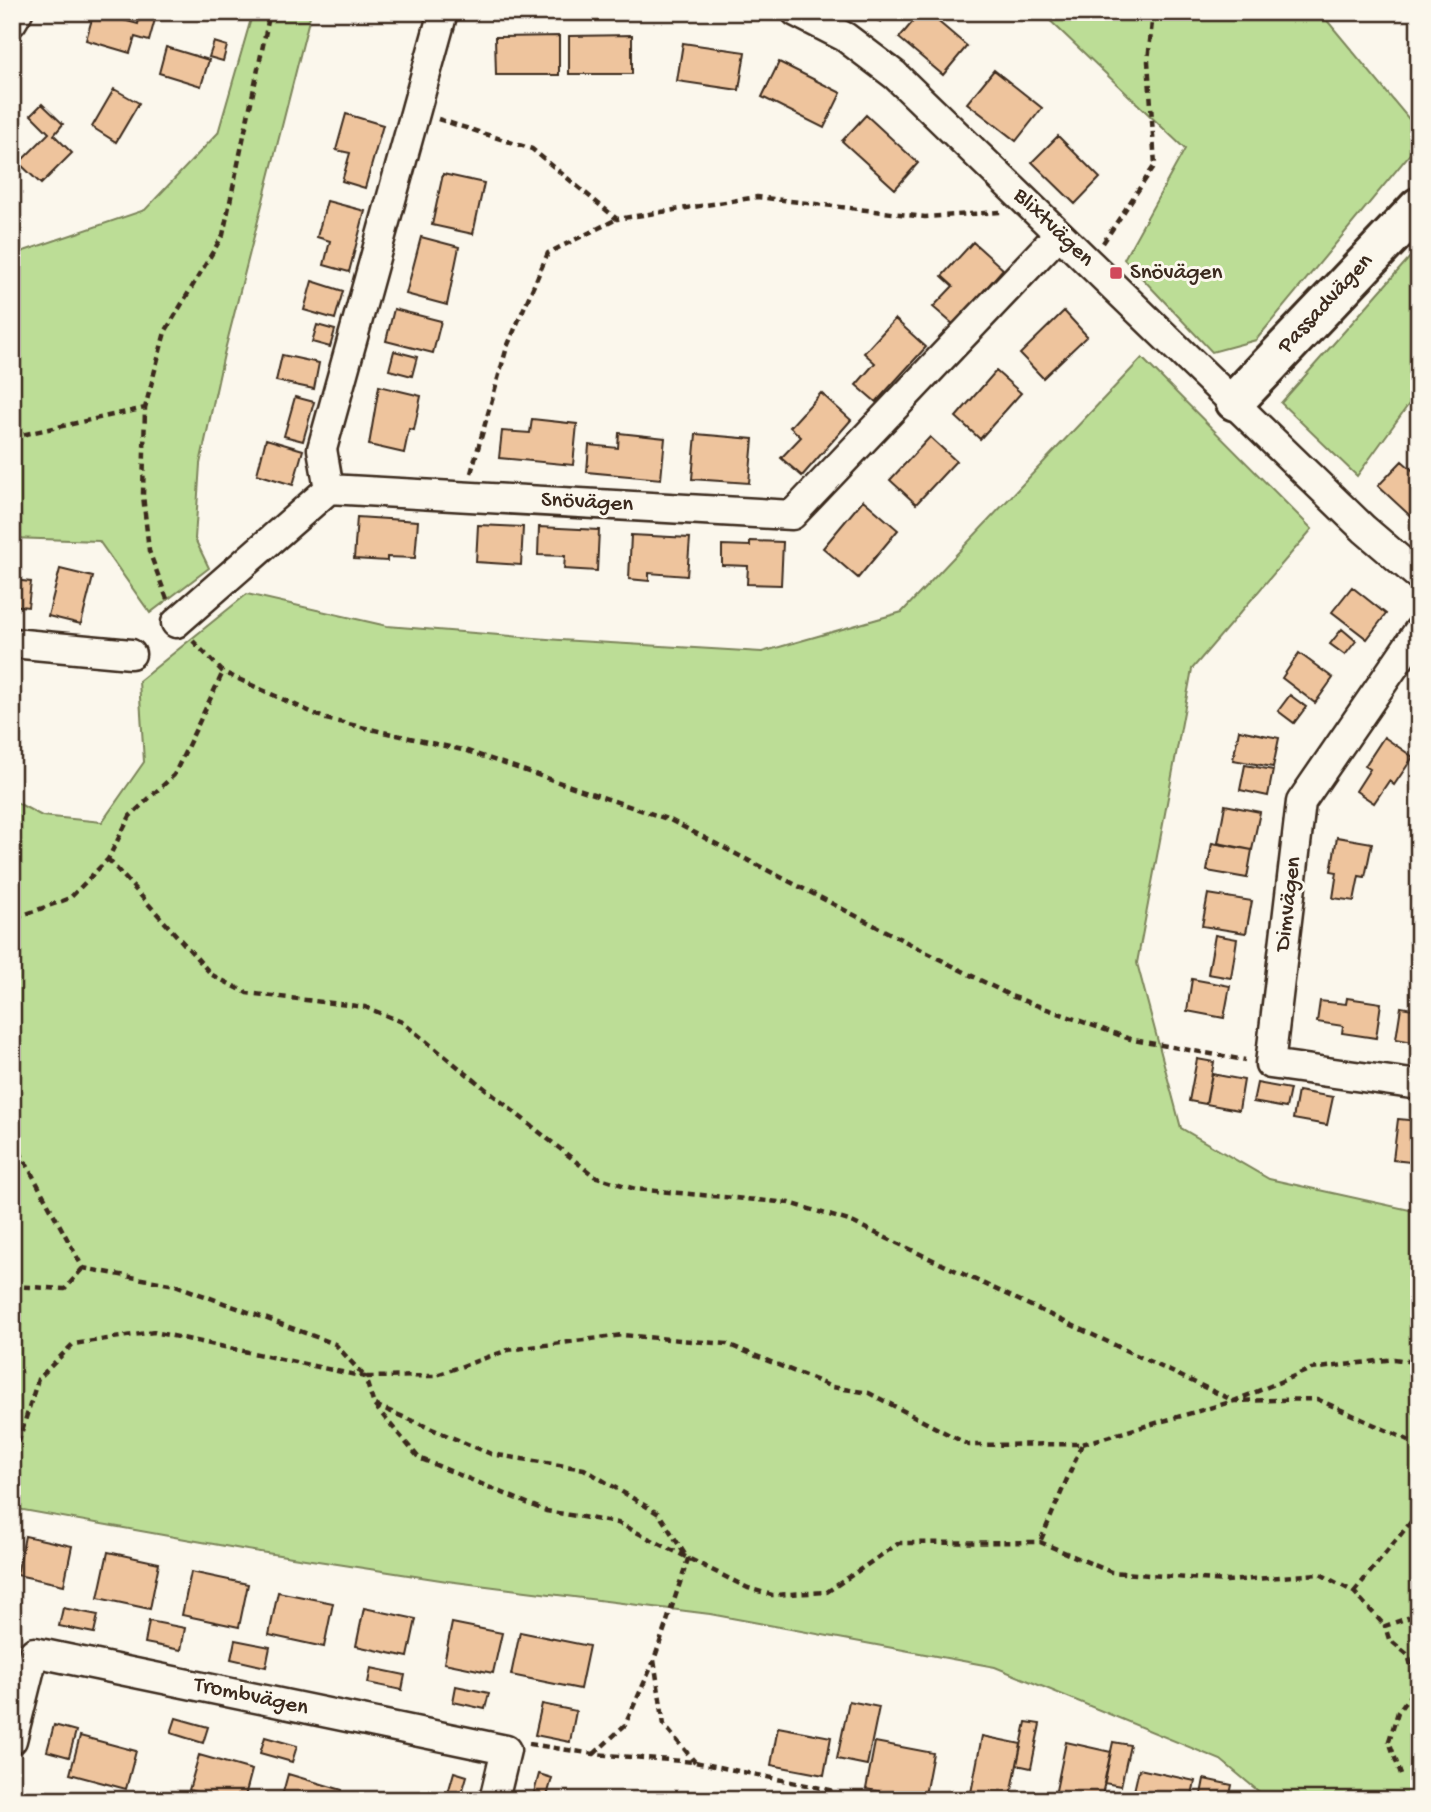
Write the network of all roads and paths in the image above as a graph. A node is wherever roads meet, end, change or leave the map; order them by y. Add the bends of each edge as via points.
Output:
1 (18, 12) edge
2 (270, 12) edge
3 (443, 12) edge
4 (796, 12) edge
5 (1153, 12) edge
6 (12, 22) edge
7 (415, 112) junction
8 (1419, 207) edge
9 (1034, 209) junction
10 (617, 219) junction
11 (1059, 234) junction
12 (1089, 264) junction
13 (1235, 401) junction
14 (145, 408) junction
15 (12, 437) edge
16 (329, 489) junction
17 (464, 496) junction
18 (1419, 576) edge
19 (176, 623) junction
20 (1419, 630) edge
21 (12, 643) edge
22 (131, 654) dead end
23 (223, 672) junction
24 (108, 859) junction
25 (12, 930) edge
26 (1270, 1064) junction
27 (1419, 1085) edge
28 (12, 1104) edge
29 (83, 1268) junction
30 (12, 1286) edge
31 (1419, 1363) edge
32 (365, 1377) junction
33 (1234, 1401) junction
34 (374, 1405) junction
35 (1082, 1444) junction
36 (1419, 1445) edge
37 (12, 1451) edge
38 (1419, 1512) edge
39 (1040, 1542) junction
40 (688, 1559) junction
41 (1354, 1592) junction
42 (1419, 1614) edge
43 (1385, 1626) junction
44 (654, 1660) junction
45 (12, 1740) edge
46 (506, 1749) junction
47 (594, 1754) junction
48 (695, 1762) junction
49 (1401, 1775) dead end
50 (494, 1800) edge
51 (837, 1800) edge

1 - 6 street
2 - 14 path via 223,235 165,332
3 - 7 street
4 - 9 street, Blixtvägen via 845,37 895,75
5 - 12 path via 1148,61 1155,165
7 - 10 path via 532,149
7 - 16 street via 322,449
8 - 13 street, Passadvägen
9 - 10 path via 925,217 757,197
9 - 11 street, Blixtvägen
10 - 17 path via 548,253 507,347
11 - 12 street, Blixtvägen
11 - 17 street, Snövägen via 792,516
12 - 13 street, Blixtvägen
13 - 18 street, Blixtvägen via 1364,529
14 - 15 path
14 - 19 path via 143,495 149,551
16 - 17 street, Snövägen
16 - 19 street
19 - 23 path
20 - 26 street, Dimvägen via 1301,802
21 - 22 street
23 - 24 path via 174,775 130,816
23 - 26 path via 326,719 467,751 670,820 1010,996 1133,1041
24 - 25 path via 70,898 18,918
24 - 33 path via 212,975 247,993 365,1007 402,1022 594,1177 635,1189 790,1203 852,1222
26 - 27 street
28 - 29 path via 19,1113 21,1154
29 - 30 path via 65,1289
29 - 32 path via 175,1285 335,1344
31 - 33 path via 1394,1359 1311,1369
32 - 34 path
32 - 35 path via 434,1376 508,1350 622,1335 727,1344 832,1387 869,1394 969,1445
32 - 37 path via 154,1332 73,1343 38,1379
33 - 35 path
33 - 36 path via 1317,1399
34 - 40 path via 419,1458 546,1511 618,1523
34 - 40 path via 491,1454 583,1469 659,1514
35 - 39 path
38 - 41 path
39 - 40 path via 899,1543 827,1592 772,1595
39 - 41 path via 1111,1572 1227,1581 1320,1574
40 - 44 path
41 - 43 path
42 - 43 path
43 - 49 path via 1389,1639 1408,1655 1417,1686 1398,1712 1389,1741
44 - 47 path via 625,1725
44 - 48 path via 664,1725
45 - 46 street, Trombvägen via 34,1652
46 - 47 path via 531,1743
46 - 50 street
47 - 48 path
48 - 51 path via 831,1790

